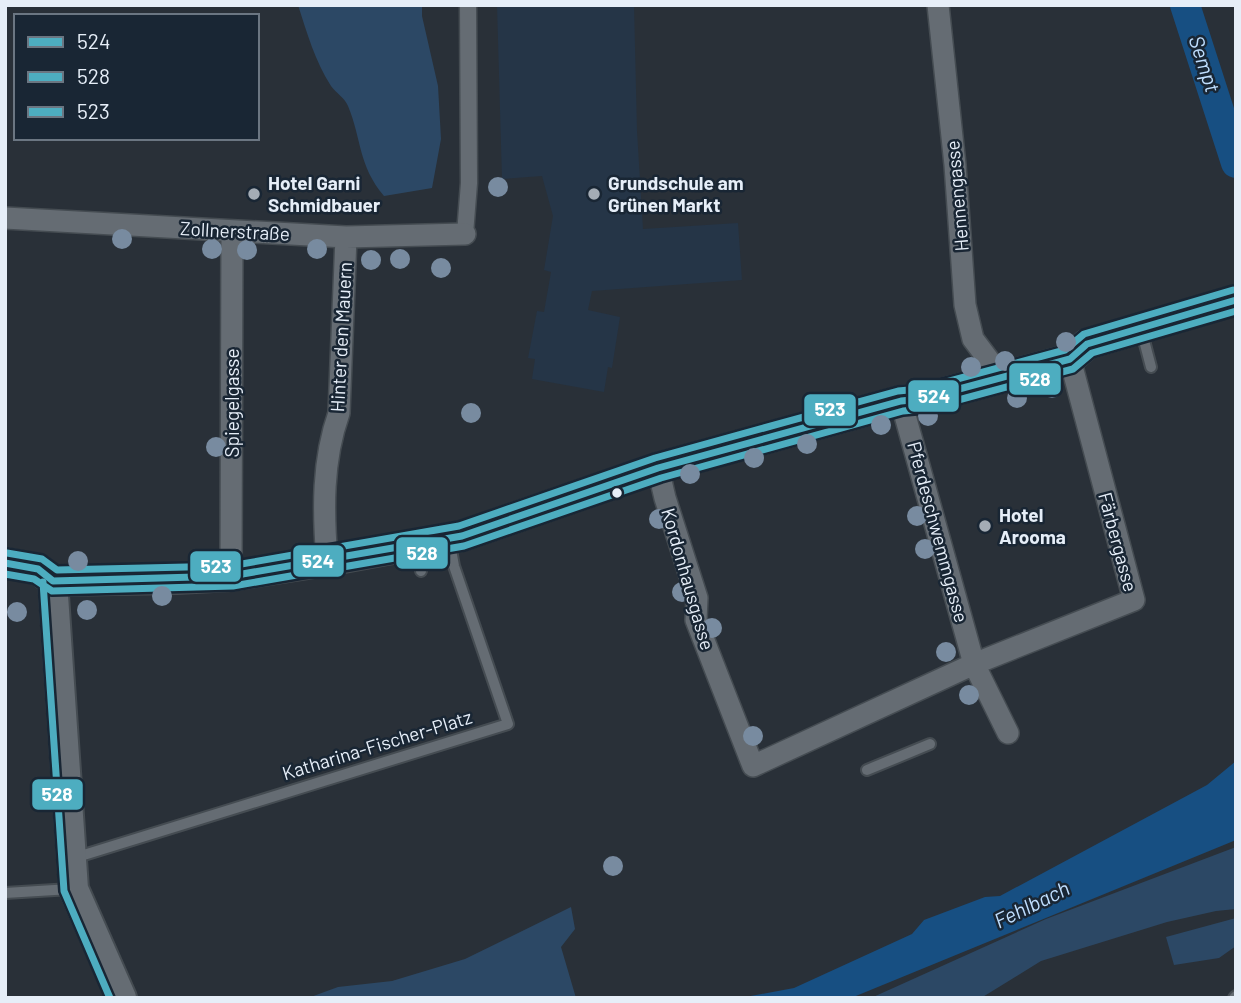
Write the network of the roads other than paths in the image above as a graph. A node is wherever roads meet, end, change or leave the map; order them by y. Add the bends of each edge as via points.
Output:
1 (468, 5) edge
2 (938, 5) edge
3 (5, 218) edge
4 (232, 231) junction
5 (465, 234) joint
6 (346, 237) junction
7 (1236, 300) edge
8 (1141, 329) junction
9 (1070, 359) junction
10 (1151, 367) dead end
11 (993, 380) junction
12 (901, 401) junction
13 (658, 468) junction
14 (456, 537) junction
15 (327, 561) junction
16 (5, 563) edge
17 (231, 576) junction
18 (53, 581) junction
19 (974, 664) junction
20 (1008, 733) dead end
21 (930, 744) dead end
22 (867, 770) dead end
23 (72, 858) junction
24 (74, 889) junction
25 (5, 893) edge
26 (122, 998) edge

1 - 5 street
2 - 11 street, Hennengasse via 965,305 973,340 988,359
3 - 4 street, Zollnerstraße
4 - 6 street, Zollnerstraße
4 - 17 street, Spiegelgasse
5 - 6 street, Zollnerstraße
6 - 15 street, Hinter den Mauern via 339,413 325,475
7 - 8 street
8 - 9 street via 1087,344
8 - 10 lane
9 - 11 street
9 - 19 street, Färbergasse via 1134,600
11 - 12 street
12 - 13 street
12 - 19 street, Pferdeschwemmgasse
13 - 14 street
13 - 19 street, Kordonhausgasse via 697,598 696,620 753,766
14 - 15 street via 420,558
14 - 23 lane, Katharina-Fischer-Platz via 454,566 508,724
15 - 17 street
16 - 18 street via 38,569
17 - 18 street
18 - 23 street
19 - 20 street, Pferdeschwemmgasse
21 - 22 lane
23 - 24 street
24 - 25 lane
24 - 26 street

